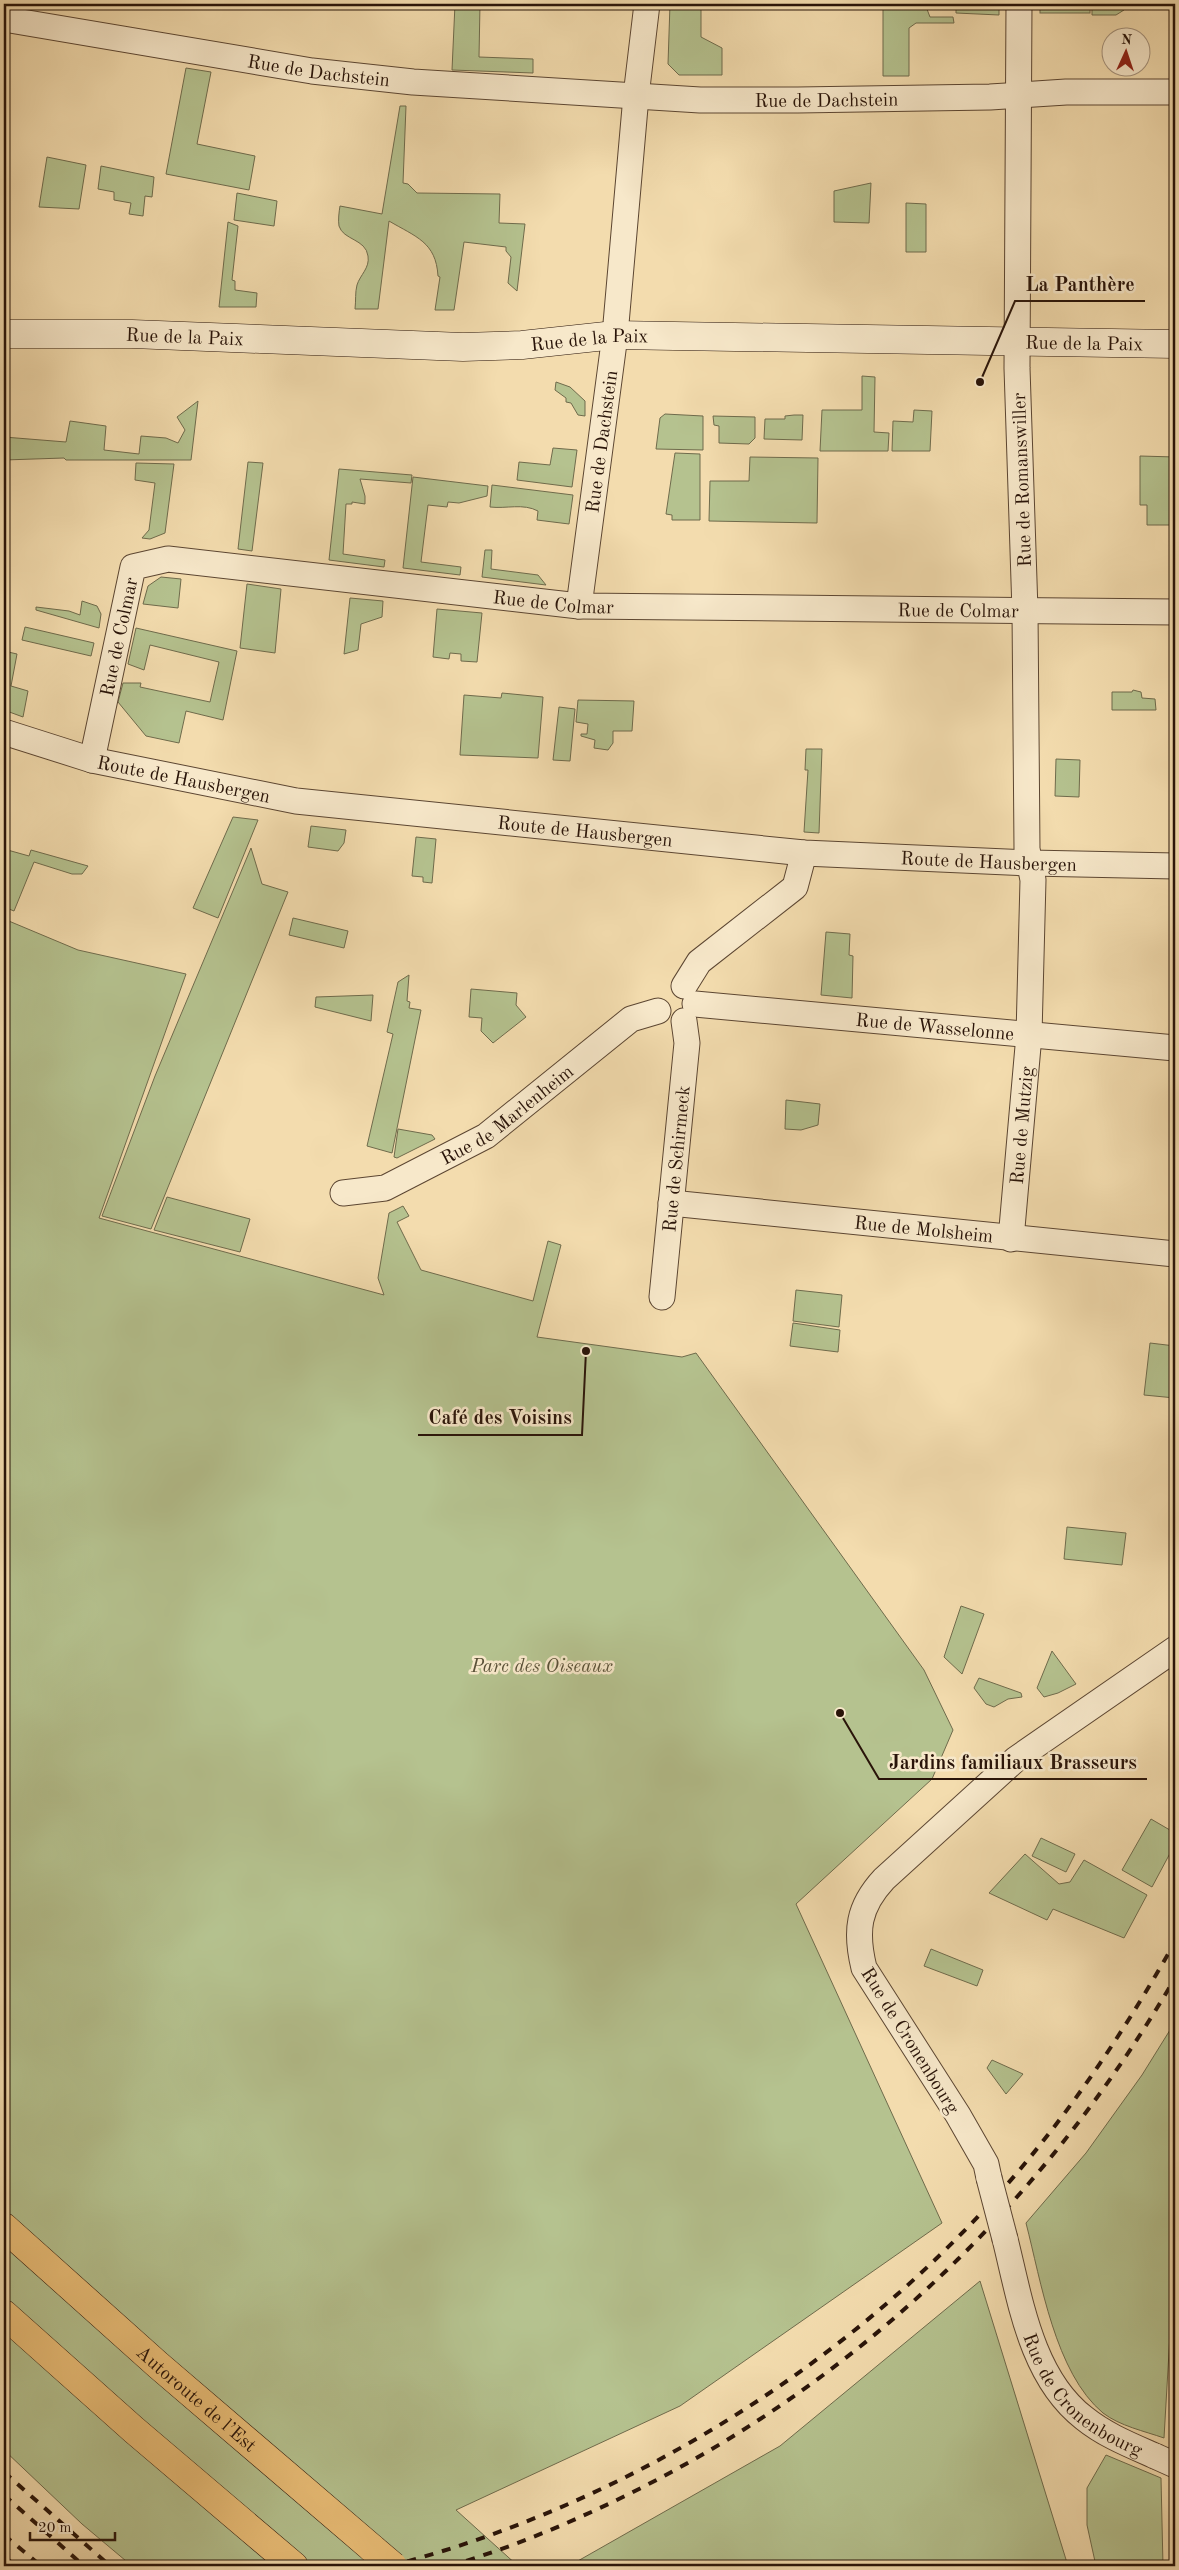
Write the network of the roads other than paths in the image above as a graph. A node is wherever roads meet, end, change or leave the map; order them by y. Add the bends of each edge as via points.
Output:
1 (647, 4) edge
2 (1019, 4) edge
3 (4, 19) edge
4 (1175, 92) edge
5 (636, 96) junction
6 (1017, 96) junction
7 (4, 334) edge
8 (615, 336) junction
9 (1017, 342) junction
10 (1175, 344) edge
11 (579, 606) junction
12 (1025, 610) junction
13 (1175, 612) edge
14 (4, 732) edge
15 (92, 760) junction
16 (804, 853) junction
17 (1030, 863) junction
18 (1175, 866) edge
19 (688, 1004) junction
20 (658, 1011) junction
21 (1029, 1035) junction
22 (1175, 1048) edge
23 (343, 1193) dead end
24 (671, 1203) junction
25 (1011, 1239) junction
26 (1175, 1254) edge
27 (662, 1297) dead end
28 (1175, 1649) edge
29 (4, 2227) edge
30 (4, 2314) edge
31 (1165, 2461) edge
32 (383, 2558) edge
33 (294, 2566) edge

1 - 5 street, Rue de Dachstein
2 - 6 street
3 - 5 street, Rue de Dachstein via 312,71 413,82
4 - 6 street, Rue de Dachstein via 1066,92
5 - 6 street, Rue de Dachstein via 700,100
5 - 8 street, Rue de Dachstein
6 - 9 street, Rue de Romanswiller
7 - 8 street, Rue de la Paix via 132,334 462,347
8 - 9 street, Rue de la Paix
8 - 11 street, Rue de Dachstein
9 - 10 street, Rue de la Paix
9 - 12 street, Rue de Romanswiller
11 - 12 street, Rue de Colmar
11 - 15 street, Rue de Colmar via 168,559 133,567
12 - 13 street, Rue de Colmar
12 - 17 street, Rue de Romanswiller via 1027,848
14 - 15 street, Route de Hausbergen
15 - 16 street, Route de Hausbergen via 296,801
16 - 17 street, Route de Hausbergen
16 - 19 street via 795,887 699,962
17 - 18 street, Route de Hausbergen
17 - 21 street, Rue de Mutzig via 1033,880
19 - 20 street via 674,1023 664,1019
19 - 20 street via 672,984 658,994
19 - 21 street, Rue de Wasselonne
19 - 24 street, Rue de Schirmeck
20 - 23 street, Rue de Marlenheim via 631,1018 486,1136 385,1188
21 - 22 street, Rue de Wasselonne
21 - 25 street, Rue de Mutzig
24 - 25 street, Rue de Molsheim
24 - 27 street, Rue de Schirmeck
25 - 26 street, Rue de Molsheim
28 - 31 street, Rue de Cronenbourg, bridge via 1016,1759 884,1879 864,1907 859,1940 864,1968 986,2164 1022,2308 1045,2370 1069,2404 1097,2428
29 - 32 highway, Autoroute de l’Est via 158,2365
30 - 33 highway

